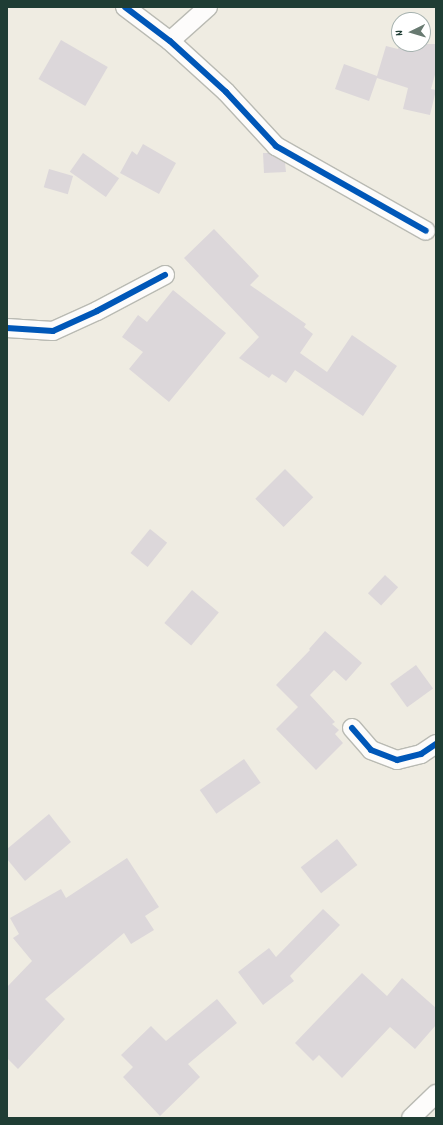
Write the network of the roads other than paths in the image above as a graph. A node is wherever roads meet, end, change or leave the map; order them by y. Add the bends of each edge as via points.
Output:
1 (125, 7) edge
2 (208, 7) edge
3 (170, 41) junction
4 (426, 231) dead end
5 (164, 275) dead end
6 (7, 328) edge
7 (352, 728) dead end
8 (436, 744) edge
9 (436, 1094) edge
10 (411, 1118) edge

1 - 3 street
2 - 3 street
3 - 4 street via 226,92 276,146
5 - 6 street via 97,311 52,330
7 - 8 street via 371,750 397,760 421,754
9 - 10 street

